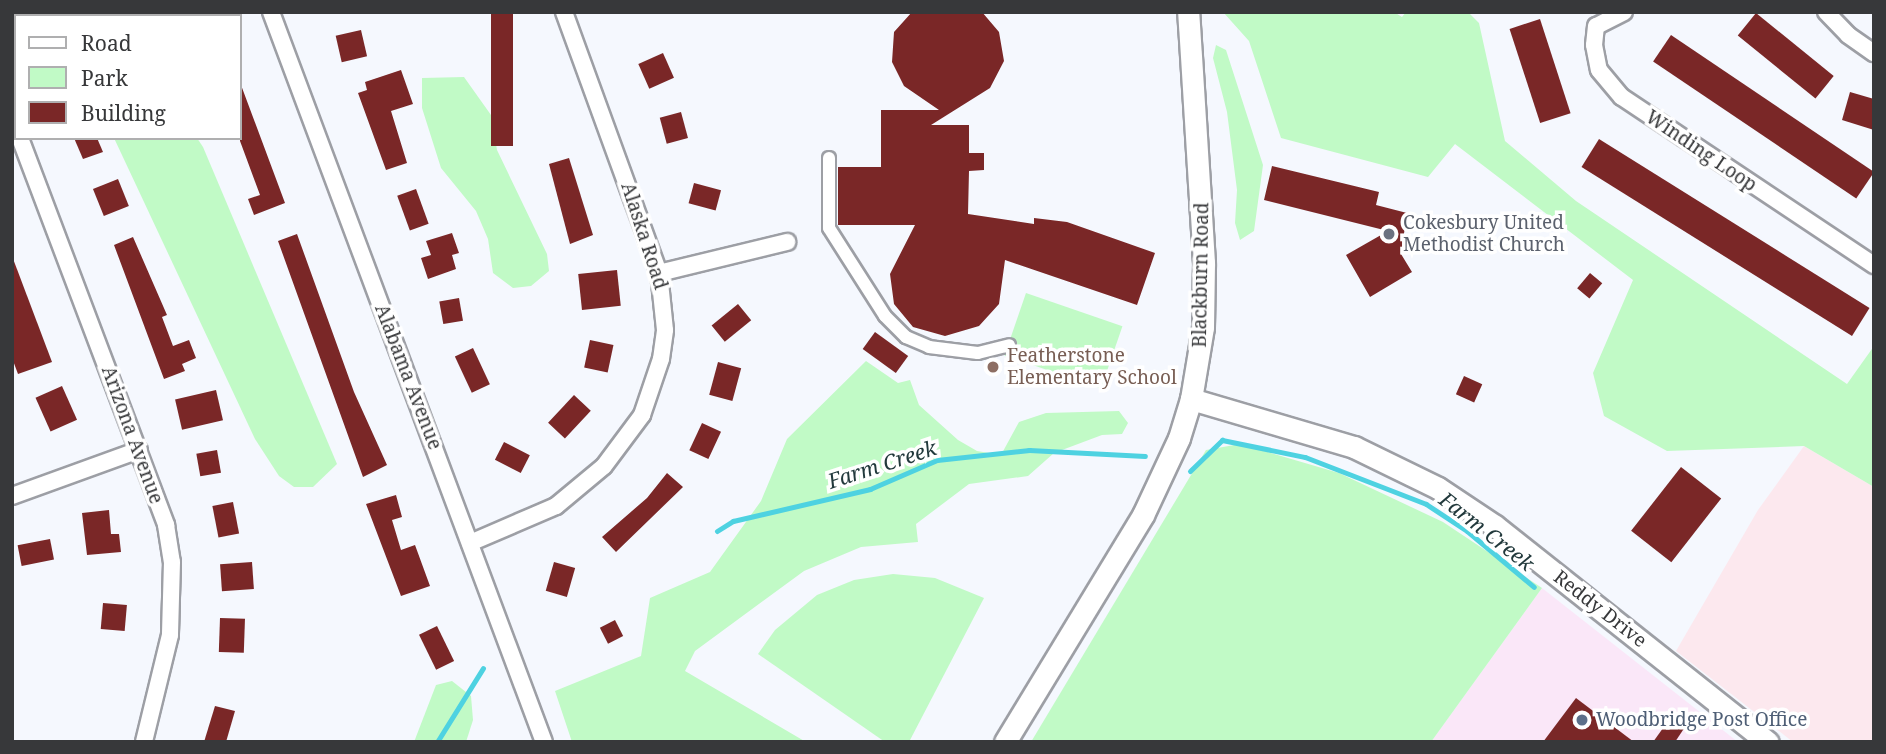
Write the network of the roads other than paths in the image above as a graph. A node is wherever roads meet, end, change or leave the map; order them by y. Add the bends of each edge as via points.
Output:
1 (271, 12) edge
2 (564, 12) edge
3 (1188, 12) edge
4 (1624, 12) edge
5 (1826, 12) edge
6 (1874, 53) edge
7 (21, 140) edge
8 (830, 158) dead end
9 (787, 242) dead end
10 (1874, 265) edge
11 (659, 273) junction
12 (1009, 345) dead end
13 (1191, 399) junction
14 (139, 450) junction
15 (12, 496) edge
16 (470, 543) junction
17 (144, 742) edge
18 (544, 742) edge
19 (1005, 742) edge
20 (1768, 742) edge

1 - 16 street, Alabama Avenue
2 - 11 street, Alaska Road
3 - 13 street, Blackburn Road via 1205,263 1203,327
4 - 10 street, Winding Loop via 1596,26 1594,45 1599,70 1622,97
5 - 6 street
7 - 14 street, Arizona Avenue
8 - 12 street via 829,228 885,316 906,337 932,348 978,353
9 - 11 street
11 - 16 street, Alaska Road via 665,330 661,359 642,415 626,440 556,506
13 - 19 street, Blackburn Road via 1179,438 1143,515
13 - 20 street, Reddy Drive via 1345,444 1438,488 1495,526
14 - 15 street
14 - 17 street, Arizona Avenue via 166,526 172,562 166,662
16 - 18 street, Alabama Avenue

